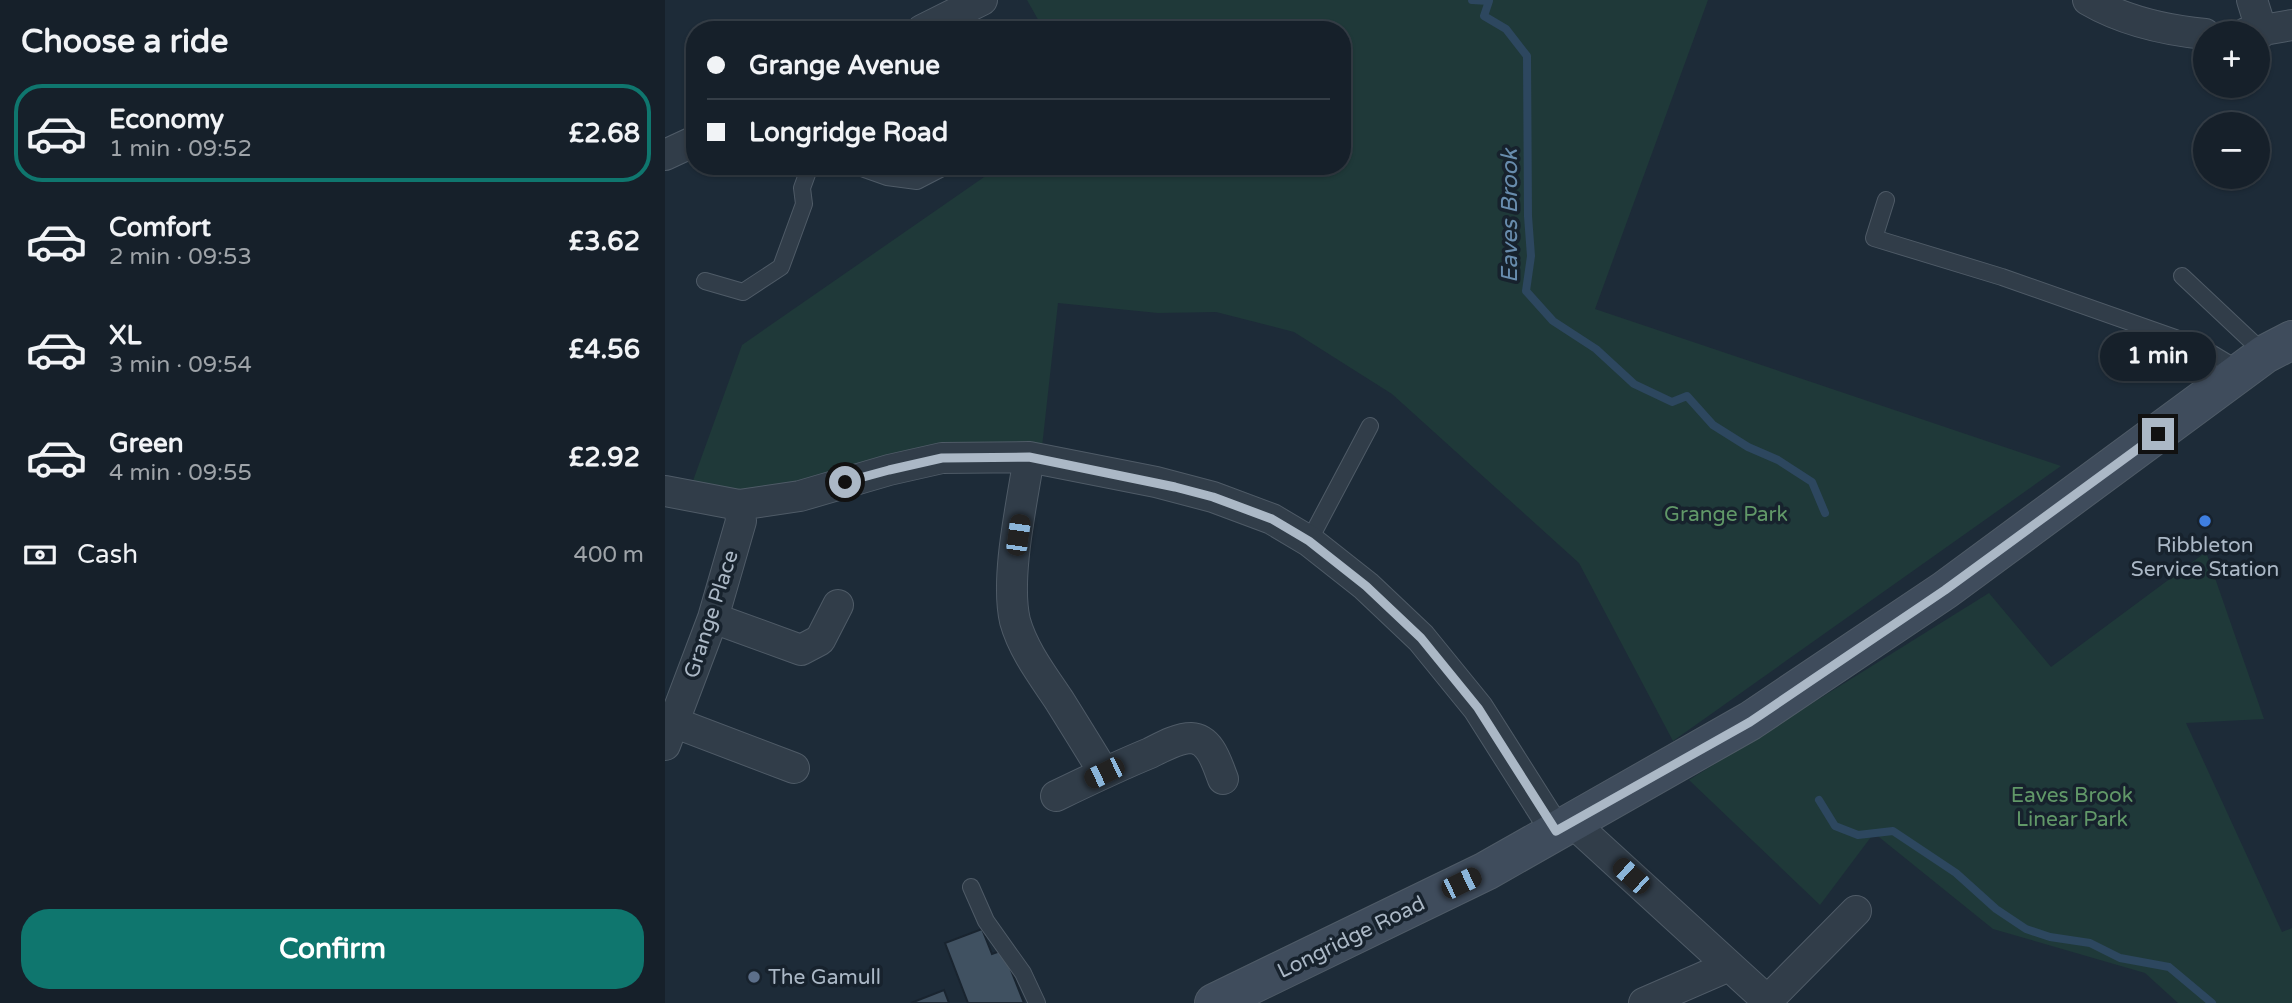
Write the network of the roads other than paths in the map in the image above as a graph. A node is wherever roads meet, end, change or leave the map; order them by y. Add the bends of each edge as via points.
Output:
1 (982, 0) edge
2 (2088, 0) edge
3 (2252, 0) edge
4 (940, 21) edge
5 (2253, 21) edge
6 (2292, 25) edge
7 (2270, 29) edge
8 (2193, 32) edge
9 (686, 145) edge
10 (665, 155) edge
11 (807, 175) edge
12 (881, 175) edge
13 (929, 175) edge
14 (1886, 200) dead end
15 (2182, 276) dead end
16 (705, 281) dead end
17 (2267, 355) edge
18 (1370, 426) dead end
19 (1029, 457) junction
20 (665, 491) edge
21 (740, 505) junction
22 (1309, 541) junction
23 (838, 605) dead end
24 (713, 618) junction
25 (668, 729) edge
26 (794, 768) dead end
27 (1104, 773) junction
28 (1223, 779) dead end
29 (1056, 796) dead end
30 (1564, 827) junction
31 (971, 887) dead end
32 (1856, 911) dead end
33 (1729, 966) junction
34 (1768, 1002) edge
35 (1037, 1003) edge
36 (1215, 1003) edge
37 (1644, 1003) edge

1 - 4 street
2 - 8 street via 2149,25
3 - 5 street
6 - 7 street
9 - 10 street
11 - 16 lane via 804,204 781,267 743,292
12 - 13 lane via 917,181
14 - 17 lane via 1874,237 2201,348
15 - 17 lane
17 - 30 main road, Longridge Road via 1945,590 1750,722
18 - 22 lane
19 - 21 street via 942,458 800,496
19 - 22 street via 1213,497 1272,519
19 - 27 street via 1014,561 1015,621 1038,668
20 - 21 street
21 - 24 street, Grange Place via 741,521
22 - 30 street via 1366,586 1429,648
23 - 24 street via 820,640 801,650
24 - 25 street, Grange Place
25 - 26 street, Grange Place
27 - 28 street via 1192,738 1212,752
27 - 29 street
30 - 33 street
30 - 36 main road, Longridge Road via 1486,871
31 - 35 lane via 986,921 1023,973
32 - 34 street
33 - 34 street
33 - 37 street

